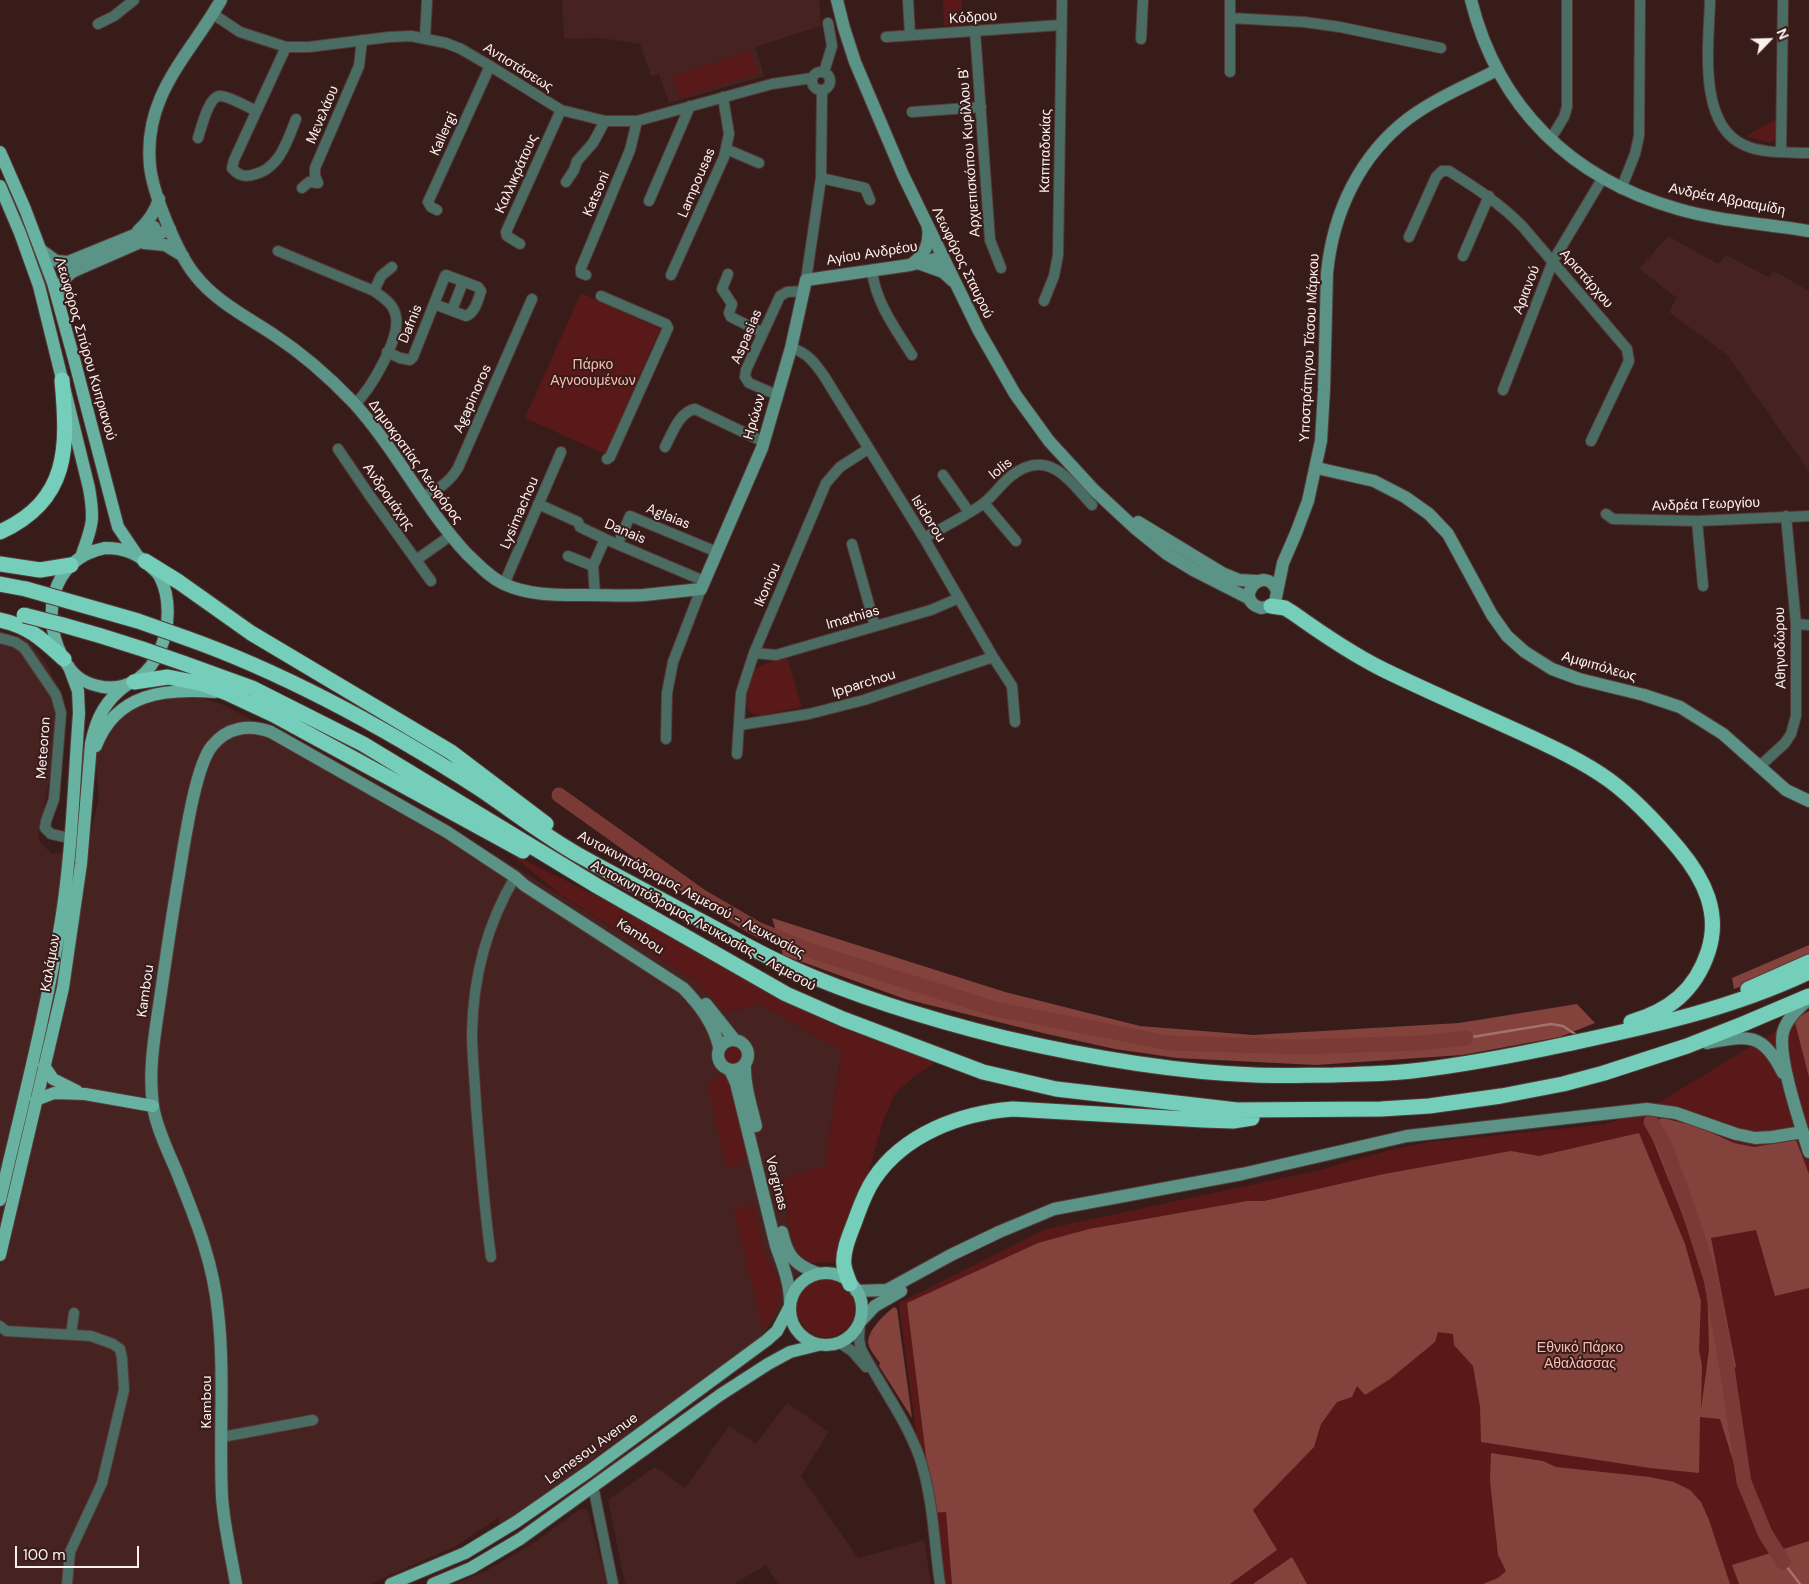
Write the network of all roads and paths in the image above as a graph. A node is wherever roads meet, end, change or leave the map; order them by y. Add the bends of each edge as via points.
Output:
1 (134, 0) edge
2 (221, 0) edge
3 (427, 0) edge
4 (837, 0) edge
5 (908, 0) edge
6 (1062, 0) edge
7 (1143, 0) edge
8 (1230, 0) edge
9 (1471, 0) edge
10 (1567, 0) edge
11 (1640, 0) edge
12 (1710, 0) edge
13 (1783, 0) edge
14 (213, 14) junction
15 (1230, 18) junction
16 (828, 23) dead end
17 (98, 24) dead end
18 (1061, 26) junction
19 (975, 31) junction
20 (910, 35) junction
21 (425, 38) junction
22 (886, 38) dead end
23 (1141, 39) dead end
24 (362, 40) junction
25 (286, 47) junction
26 (1441, 48) dead end
27 (490, 66) junction
28 (1497, 70) junction
29 (824, 72) junction
30 (1230, 72) dead end
31 (812, 78) junction
32 (822, 90) junction
33 (723, 97) junction
34 (690, 106) junction
35 (981, 107) junction
36 (561, 110) junction
37 (256, 111) junction
38 (912, 112) dead end
39 (296, 119) dead end
40 (605, 121) junction
41 (637, 121) junction
42 (198, 138) dead end
43 (1550, 140) junction
44 (726, 149) junction
45 (0, 152) edge
46 (1781, 152) junction
47 (1809, 153) edge
48 (759, 163) dead end
49 (821, 178) junction
50 (1602, 179) junction
51 (566, 182) dead end
52 (0, 186) edge
53 (302, 188) dead end
54 (1621, 188) junction
55 (1489, 196) junction
56 (159, 199) junction
57 (870, 200) dead end
58 (649, 201) dead end
59 (437, 210) dead end
60 (169, 225) junction
61 (928, 228) junction
62 (1809, 230) edge
63 (1409, 237) dead end
64 (135, 240) junction
65 (520, 244) dead end
66 (42, 250) junction
67 (278, 251) dead end
68 (183, 256) junction
69 (1462, 256) dead end
70 (943, 257) junction
71 (1553, 261) junction
72 (914, 264) junction
73 (392, 267) dead end
74 (1001, 268) dead end
75 (872, 271) junction
76 (728, 274) dead end
77 (586, 275) dead end
78 (671, 275) dead end
79 (464, 282) junction
80 (955, 283) junction
81 (805, 285) junction
82 (374, 291) junction
83 (601, 296) dead end
84 (532, 299) dead end
85 (58, 300) junction
86 (1044, 301) dead end
87 (434, 304) junction
88 (452, 310) junction
89 (763, 333) junction
90 (791, 348) junction
91 (387, 352) junction
92 (912, 355) dead end
93 (62, 380) junction
94 (1503, 390) dead end
95 (777, 395) junction
96 (355, 404) junction
97 (1590, 441) dead end
98 (764, 442) junction
99 (665, 447) dead end
100 (338, 449) dead end
101 (868, 449) junction
102 (561, 452) dead end
103 (607, 459) dead end
104 (1316, 468) junction
105 (943, 475) dead end
106 (423, 497) junction
107 (984, 503) junction
108 (538, 504) junction
109 (1092, 506) dead end
110 (1114, 508) junction
111 (969, 512) junction
112 (1606, 514) dead end
113 (1786, 516) junction
114 (1809, 516) edge
115 (1697, 522) junction
116 (0, 532) edge
117 (450, 536) junction
118 (621, 537) dead end
119 (924, 538) junction
120 (605, 539) junction
121 (1016, 541) dead end
122 (852, 544) dead end
123 (1287, 550) junction
124 (717, 552) junction
125 (568, 556) dead end
126 (141, 558) junction
127 (416, 560) junction
128 (76, 561) junction
129 (0, 564) edge
130 (593, 566) junction
131 (431, 580) dead end
132 (1259, 581) junction
133 (0, 584) edge
134 (504, 584) junction
135 (703, 585) junction
136 (1702, 586) dead end
137 (1277, 591) junction
138 (595, 595) junction
139 (958, 598) junction
140 (1250, 599) junction
141 (1271, 606) junction
142 (0, 610) edge
143 (0, 620) edge
144 (1796, 624) junction
145 (1809, 625) edge
146 (875, 626) junction
147 (0, 638) edge
148 (754, 653) junction
149 (993, 657) junction
150 (66, 663) junction
151 (131, 683) junction
152 (227, 693) junction
153 (1015, 722) dead end
154 (740, 725) junction
155 (666, 739) dead end
156 (737, 754) dead end
157 (90, 765) junction
158 (1760, 766) junction
159 (1809, 801) edge
160 (69, 838) junction
161 (515, 877) junction
162 (631, 884) junction
163 (597, 886) junction
164 (1809, 962) edge
165 (1809, 972) edge
166 (1809, 997) edge
167 (1680, 1018) junction
168 (734, 1039) junction
169 (1687, 1046) junction
170 (719, 1047) junction
171 (1507, 1057) junction
172 (745, 1064) junction
173 (44, 1066) junction
174 (730, 1070) junction
175 (1790, 1088) junction
176 (85, 1094) junction
177 (36, 1100) junction
178 (152, 1106) junction
179 (1283, 1111) junction
180 (1797, 1112) junction
181 (1803, 1132) junction
182 (1776, 1137) junction
183 (1346, 1150) junction
184 (1809, 1152) edge
185 (0, 1200) edge
186 (0, 1255) edge
187 (491, 1257) dead end
188 (818, 1273) junction
189 (853, 1288) junction
190 (790, 1306) junction
191 (74, 1313) dead end
192 (860, 1322) junction
193 (2, 1330) edge
194 (71, 1335) junction
195 (840, 1343) junction
196 (818, 1345) junction
197 (881, 1385) junction
198 (313, 1420) dead end
199 (222, 1437) junction
200 (593, 1486) junction
201 (67, 1584) edge
202 (236, 1584) edge
203 (392, 1584) edge
204 (433, 1584) edge
205 (613, 1584) edge
206 (940, 1584) edge

1 - 17 street
2 - 14 main road, Δημοκρατίας Λεωφόρος
3 - 21 street
4 - 61 main road, Λεωφόρος Σταυρού via 862,81
5 - 20 street
6 - 18 street, Καππαδοκίας
7 - 23 street
8 - 15 street
9 - 28 main road, Ανδρέα Αβρααμίδη via 1483,40
10 - 43 street via 1567,107
11 - 54 street via 1639,136
12 - 46 street via 1710,87 1723,128 1746,146
13 - 46 street
14 - 25 street, Αντιστάσεως via 240,32
14 - 56 main road, Δημοκρατίας Λεωφόρος via 169,78 157,106 149,154
15 - 26 street via 1322,25
15 - 30 street
16 - 29 street via 832,46
18 - 19 street, Κόδρου
18 - 86 street, Καππαδοκίας via 1058,255
19 - 20 street, Κόδρου
19 - 35 street, Αρχιεπισκόπου Κυρίλλου Β'
20 - 22 street, Κόδρου
21 - 24 street, Αντιστάσεως via 396,36
21 - 27 street, Αντιστάσεως via 448,43
24 - 25 street, Αντιστάσεως
24 - 53 street, Μενελάου via 360,66 315,168 318,183 309,182
25 - 37 street
27 - 36 street, Αντιστάσεως
27 - 59 street, Kallergi via 428,202
28 - 43 main road, Ανδρέα Αβρααμίδη via 1511,94
28 - 104 main road, Υποστράτηγου Τάσου Μάρκου via 1429,106 1396,129 1368,161 1346,195 1328,254 1324,390
29 - 31 street via 818,72
29 - 32 street via 830,82
31 - 32 street via 814,86
31 - 33 street, Αντιστάσεως
32 - 49 street, Ηρώων
33 - 34 street, Αντιστάσεως
33 - 44 street, Lampousas via 729,134
34 - 41 street, Αντιστάσεως
34 - 58 street
35 - 38 street
35 - 74 street, Αρχιεπισκόπου Κυρίλλου Β' via 990,240
36 - 40 street, Αντιστάσεως
36 - 65 street, Καλλικράτους via 506,232
37 - 39 street via 232,163 232,168 244,176 272,167
37 - 42 street via 219,96 209,105
40 - 41 street, Αντιστάσεως
40 - 51 street
41 - 77 street, Katsoni via 630,150 581,268
43 - 50 main road, Ανδρέα Αβρααμίδη
44 - 48 street
44 - 78 street, Lampousas
45 - 66 main road, Λεωφόρος Σπύρου Κυπριανού
46 - 47 street
49 - 57 street via 865,188
49 - 81 street, Ηρώων
50 - 54 main road, Ανδρέα Αβρααμίδη
50 - 71 street, Αριανού
52 - 93 main road, Λεωφόρος Σπύρου Κυπριανού via 39,286
54 - 62 main road, Ανδρέα Αβρααμίδη via 1679,210
55 - 63 street, Αριστάρχου via 1449,171 1442,171 1436,177
55 - 69 street
55 - 71 street, Αριστάρχου
56 - 60 main road, Δημοκρατίας Λεωφόρος
56 - 64 main road via 155,211
60 - 64 main road
60 - 68 main road, Δημοκρατίας Λεωφόρος
61 - 70 main road, Λεωφόρος Σταυρού
61 - 72 main road via 926,248
64 - 66 main road via 68,262 56,261
64 - 68 main road via 165,245
64 - 85 main road via 68,275 61,284
66 - 85 main road, Λεωφόρος Σπύρου Κυπριανού
67 - 82 street
68 - 96 main road, Δημοκρατίας Λεωφόρος via 203,284 297,351
70 - 72 main road, Αγίου Ανδρέου
70 - 80 main road, Λεωφόρος Σταυρού
71 - 94 street, Αριανού
71 - 97 street, Αριστάρχου via 1627,349 1629,361
72 - 75 main road, Αγίου Ανδρέου
72 - 80 main road via 943,272
73 - 82 street via 381,276
75 - 81 main road, Αγίου Ανδρέου
75 - 92 street via 880,303
76 - 89 street via 722,289 732,304 731,318
79 - 87 street, Dafnis via 446,275
79 - 88 street
79 - 88 street via 481,291 472,312 466,316
80 - 110 main road, Λεωφόρος Σταυρού via 1014,394 1049,441
81 - 89 street, Aspasias via 780,296
81 - 90 main road, Ηρώων
82 - 91 street via 393,306 396,315 397,325
83 - 103 street via 666,324 668,328
84 - 106 street, Agapinoros via 458,468 450,480
85 - 126 main road, Λεωφόρος Σπύρου Κυπριανού via 114,517 121,533
87 - 88 street
87 - 91 street, Dafnis via 413,357 406,360
89 - 95 street, Aspasias via 745,377 749,383
90 - 95 main road, Ηρώων
90 - 101 street, Isidorou via 802,351 815,363
91 - 96 street via 365,393
93 - 116 highway via 66,421 64,445 53,488 35,510
93 - 128 main road, Λεωφόρος Σπύρου Κυπριανού via 92,501 91,532
95 - 98 main road, Ηρώων
96 - 106 main road, Δημοκρατίας Λεωφόρος
98 - 99 street via 695,409 683,415
98 - 124 main road, Ηρώων
100 - 127 street, Ανδρομάχης
101 - 119 street, Isidorou
101 - 148 street, Ikoniou via 840,467 826,483
102 - 108 street, Lysimachou
104 - 123 main road, Υποστράτηγου Τάσου Μάρκου via 1308,501
104 - 158 main road, Αμφιπόλεως via 1374,481 1430,514 1448,534 1492,615 1507,636 1525,652 1552,669 1579,680 1680,707 1723,734
105 - 111 street
106 - 117 main road, Δημοκρατίας Λεωφόρος
107 - 109 street, Iolis via 1012,476 1028,466 1039,464 1051,466 1062,473
107 - 111 street, Iolis
107 - 121 street
108 - 120 street, Danais via 578,522 580,527
108 - 134 street, Lysimachou
110 - 132 main road, Λεωφόρος Σταυρού via 1222,573 1239,580
110 - 140 main road, Λεωφόρος Σταυρού via 1167,554
111 - 119 street, Iolis
112 - 115 street, Ανδρέα Γεωργίου via 1622,520
113 - 114 street, Ανδρέα Γεωργίου
113 - 115 street, Ανδρέα Γεωργίου
113 - 144 street, Αθηνοδώρου
115 - 136 street
117 - 127 street
117 - 134 main road, Δημοκρατίας Λεωφόρος via 486,572
118 - 124 street, Aglaias via 630,516
119 - 139 street, Isidorou
120 - 130 street
120 - 135 street, Danais
122 - 146 street
123 - 132 main road, Υποστράτηγου Τάσου Μάρκου
123 - 137 main road, Υποστράτηγου Τάσου Μάρκου
124 - 135 main road, Ηρώων
125 - 130 street
126 - 128 main road via 121,549 105,548
126 - 151 main road via 160,576 165,594 166,628 160,652 148,671
126 - 162 highway via 282,653 451,752
127 - 131 street, Ανδρομάχης
128 - 129 highway via 40,570
128 - 150 main road via 60,578 52,605 53,630
130 - 138 street
132 - 137 main road via 1265,580
132 - 140 main road via 1250,589
133 - 162 highway, Αυτοκινητόδρομος Λεμεσού - Λευκωσίας, bridge via 138,621 277,674 413,747 547,836
134 - 138 main road, Δημοκρατίας Λεωφόρος via 535,594
135 - 138 main road, Δημοκρατίας Λεωφόρος via 644,595
135 - 155 street, Ηρώων via 673,662
137 - 141 main road
139 - 146 street, Imathias via 931,610
139 - 149 street, Isidorou
140 - 141 main road via 1252,604 1261,608
141 - 171 highway via 1292,612 1345,649 1383,669 1562,752 1608,780 1640,806 1668,836 1703,883 1712,910 1712,940 1701,969 1679,998 1646,1017
142 - 163 highway, Αυτοκινητόδρομος Λευκωσίας - Λεμεσού, bridge via 76,628 252,688 363,744
143 - 150 highway via 23,626
144 - 145 street
144 - 158 street, Αθηνοδώρου via 1794,726 1785,743
146 - 148 street, Imathias via 776,655
147 - 160 street, Meteoron via 12,640 24,648 59,702 61,713 54,798 45,828 51,834
148 - 154 street, Ikoniou via 741,693
149 - 153 street, Isidorou via 1012,686
149 - 154 street, Ipparchou via 864,700 809,714
150 - 151 main road via 91,685 111,688
150 - 160 main road, Καλάμων via 78,691 79,713
151 - 152 highway via 168,677
151 - 157 main road, Καλάμων via 112,698 99,716 94,727
152 - 157 main road via 163,692 136,700 106,726
152 - 163 highway via 274,715 532,856
154 - 156 street, Ikoniou
157 - 173 main road, Καλάμων via 72,931 63,988
158 - 159 main road, Αμφιπόλεως via 1786,790
160 - 185 main road, Καλάμων via 62,914 47,1000
161 - 168 main road, Kambou via 529,882 698,994
161 - 170 main road, Kambou via 683,988 710,1023
161 - 178 main road, Kambou via 447,832 271,732 262,728 246,728 224,735 211,747 202,765 186,834 156,1026
161 - 187 street via 488,933 477,979 472,1033 482,1182
162 - 171 highway, Αυτοκινητόδρομος Λεμεσού - Λευκωσίας via 743,944 839,987 927,1018 1069,1053 1257,1076 1410,1071
163 - 179 highway, Αυτοκινητόδρομος Λευκωσίας - Λεμεσού via 786,994 984,1072 1066,1091 1200,1107
164 - 167 highway
165 - 167 highway via 1743,1001
166 - 169 highway, Αυτοκινητόδρομος Λευκωσίας - Λεμεσού
166 - 175 main road via 1783,1032 1783,1053
167 - 171 highway, Αυτοκινητόδρομος Λεμεσού - Λευκωσίας
168 - 170 main road via 723,1042
168 - 172 main road via 746,1046 748,1058
169 - 175 main road via 1738,1038 1755,1040 1771,1052
169 - 179 highway, Αυτοκινητόδρομος Λευκωσίας - Λεμεσού via 1604,1073 1501,1096 1419,1107
170 - 174 main road via 718,1061
172 - 174 main road
172 - 188 main road, Verginas via 747,1089 784,1244 792,1258 804,1268
173 - 176 main road via 59,1083
173 - 177 main road, Καλάμων
174 - 190 main road, Verginas via 736,1082 785,1270
175 - 180 main road
176 - 177 main road via 54,1093
176 - 178 main road
177 - 186 main road, Καλάμων
178 - 199 main road, Kambou via 204,1242 211,1269 218,1312
179 - 189 highway via 1233,1121 1013,1109 982,1112 939,1127 898,1151 868,1190 852,1227 844,1260
180 - 181 main road
180 - 182 main road via 1794,1123
181 - 182 main road
181 - 184 main road
182 - 183 main road via 1745,1137 1676,1113 1647,1109 1407,1136
183 - 189 main road via 1242,1174 1054,1209 951,1255 887,1290
183 - 192 main road via 1323,1160 1213,1187 1067,1214 1038,1223 963,1257 894,1294 875,1306
188 - 189 main road via 841,1277
188 - 190 main road via 799,1284
189 - 192 main road via 861,1301
190 - 196 main road via 791,1321 797,1332
190 - 203 main road, Lemesou Avenue via 777,1331 768,1340 588,1472 465,1553
191 - 194 street
192 - 195 main road via 854,1333
192 - 197 street via 860,1345
193 - 194 street
194 - 201 street via 91,1336 120,1350 124,1390 102,1483 70,1552
195 - 196 main road
195 - 197 street via 852,1351
196 - 200 main road via 790,1352 768,1364
197 - 206 street via 903,1420 919,1457 930,1502
198 - 199 street
199 - 202 main road, Kambou via 222,1500
200 - 204 main road via 498,1553
200 - 205 street

